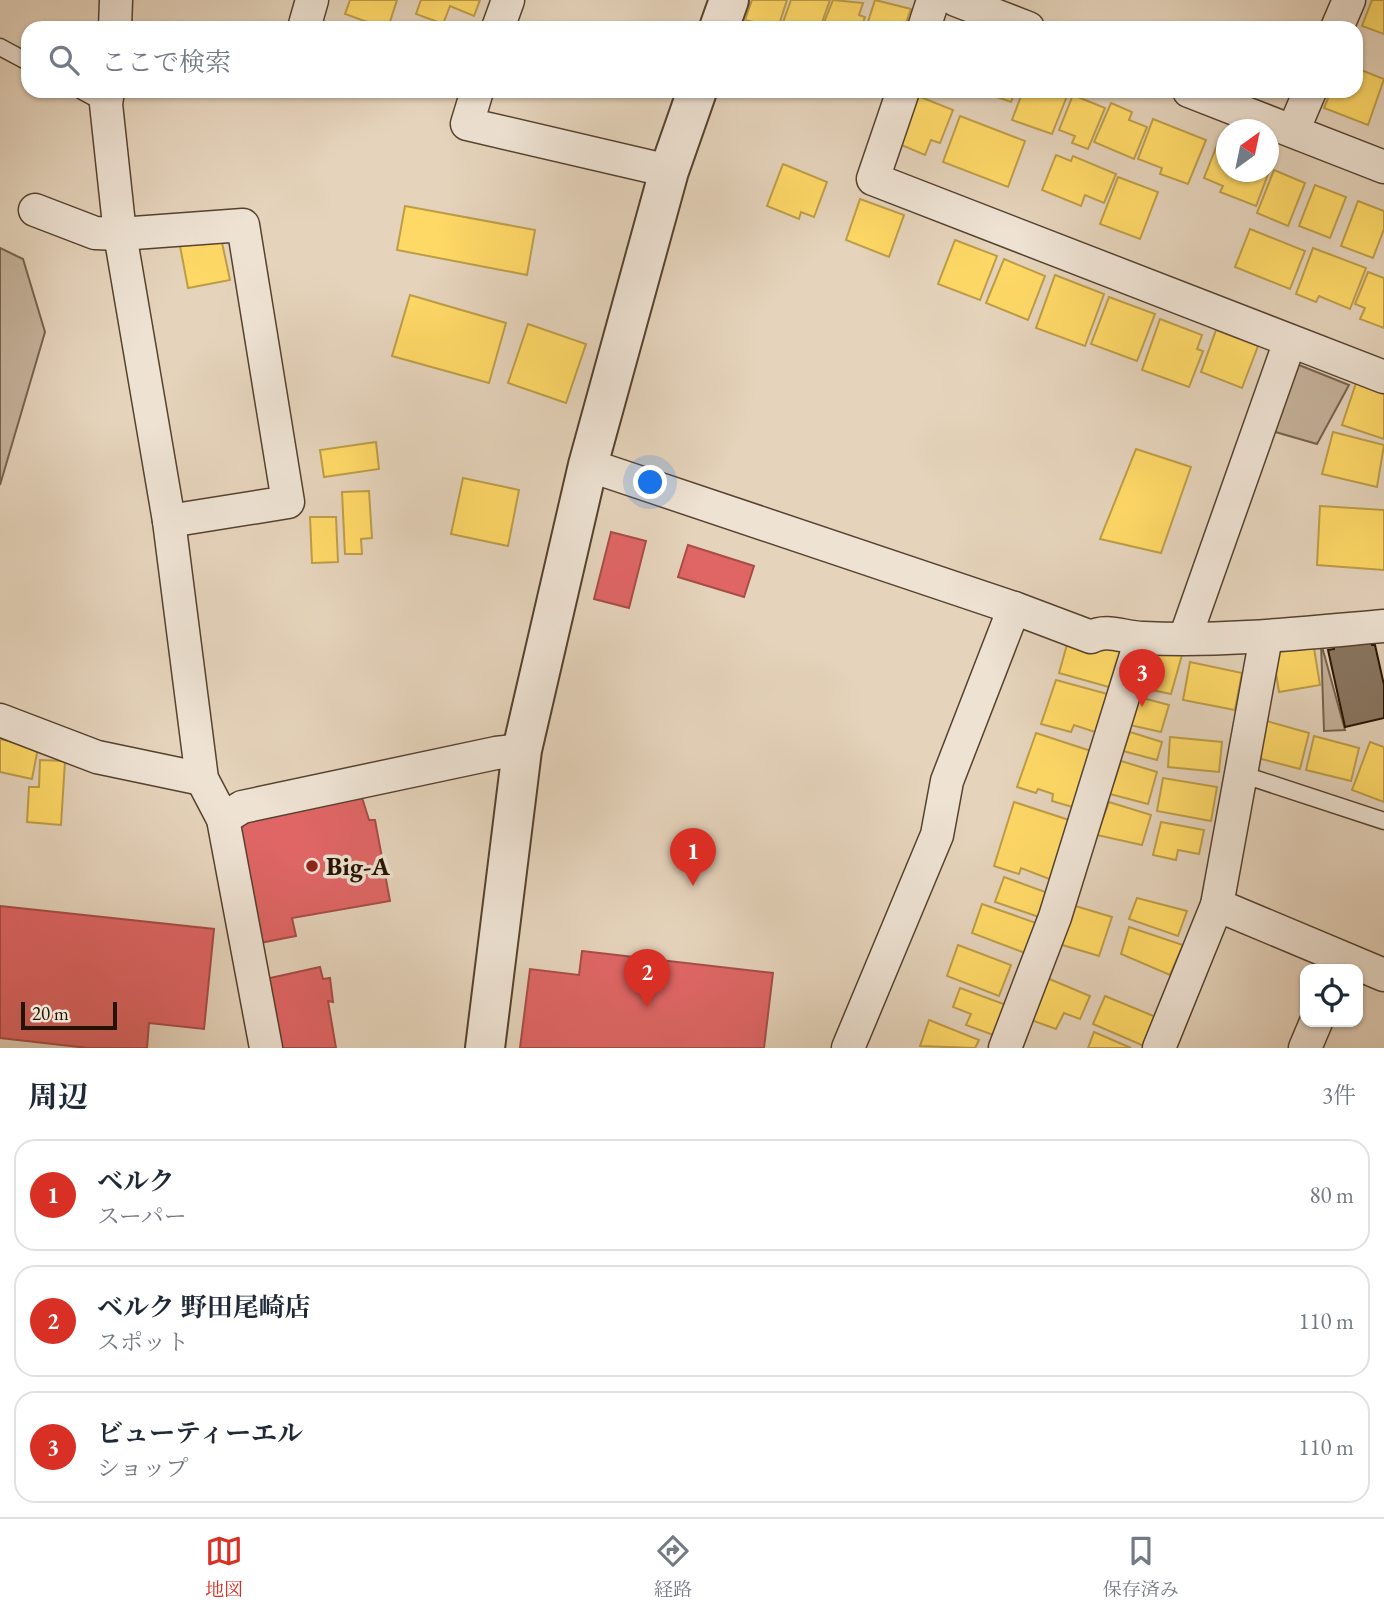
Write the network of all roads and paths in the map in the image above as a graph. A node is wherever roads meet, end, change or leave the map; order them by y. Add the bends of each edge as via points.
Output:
1 (116, 0) edge
2 (312, 0) edge
3 (508, 0) edge
4 (729, 0) edge
5 (933, 0) edge
6 (956, 0) edge
7 (1349, 0) edge
8 (115, 21) edge
9 (306, 21) edge
10 (500, 21) edge
11 (722, 21) edge
12 (926, 21) edge
13 (1010, 21) edge
14 (1340, 21) edge
15 (0, 47) edge
16 (21, 58) edge
17 (99, 98) edge
18 (475, 98) edge
19 (694, 98) edge
20 (901, 98) edge
21 (1207, 98) edge
22 (1307, 98) edge
23 (1293, 131) junction
24 (1384, 167) edge
25 (668, 171) junction
26 (35, 210) dead end
27 (120, 234) junction
28 (1290, 341) junction
29 (1384, 377) edge
30 (588, 465) junction
31 (169, 521) junction
32 (1014, 608) junction
33 (1384, 626) edge
34 (1266, 636) junction
35 (1185, 638) junction
36 (1141, 639) junction
37 (0, 720) edge
38 (522, 750) junction
39 (1241, 774) junction
40 (202, 779) junction
41 (223, 819) junction
42 (1384, 821) edge
43 (1217, 905) junction
44 (1341, 964) edge
45 (1363, 970) edge
46 (1384, 975) edge
47 (1315, 1027) edge
48 (266, 1048) edge
49 (485, 1048) edge
50 (848, 1048) edge
51 (1005, 1048) edge
52 (1159, 1048) edge
53 (1305, 1048) edge

1 - 8 street
2 - 9 street
3 - 10 street
4 - 11 street
5 - 12 street
6 - 13 street
7 - 14 street
15 - 16 lane
17 - 27 street
18 - 25 street via 467,124
19 - 25 street
20 - 28 street via 873,179
21 - 23 street
22 - 23 street
23 - 24 street
25 - 30 street
26 - 27 street via 95,233
27 - 31 street
27 - 31 street via 243,225 288,502
28 - 29 street
28 - 35 street
30 - 32 street
30 - 38 street
31 - 40 street
32 - 36 street via 1091,637 1101,632
32 - 50 street via 947,780 937,835
33 - 34 street
34 - 35 street
34 - 39 street
35 - 36 street
36 - 51 street via 1055,916
37 - 40 street via 97,757
38 - 41 street via 242,807
38 - 49 street
39 - 42 lane
39 - 43 street
40 - 41 street
41 - 48 street
43 - 44 street
43 - 52 street
45 - 46 street
47 - 53 street

